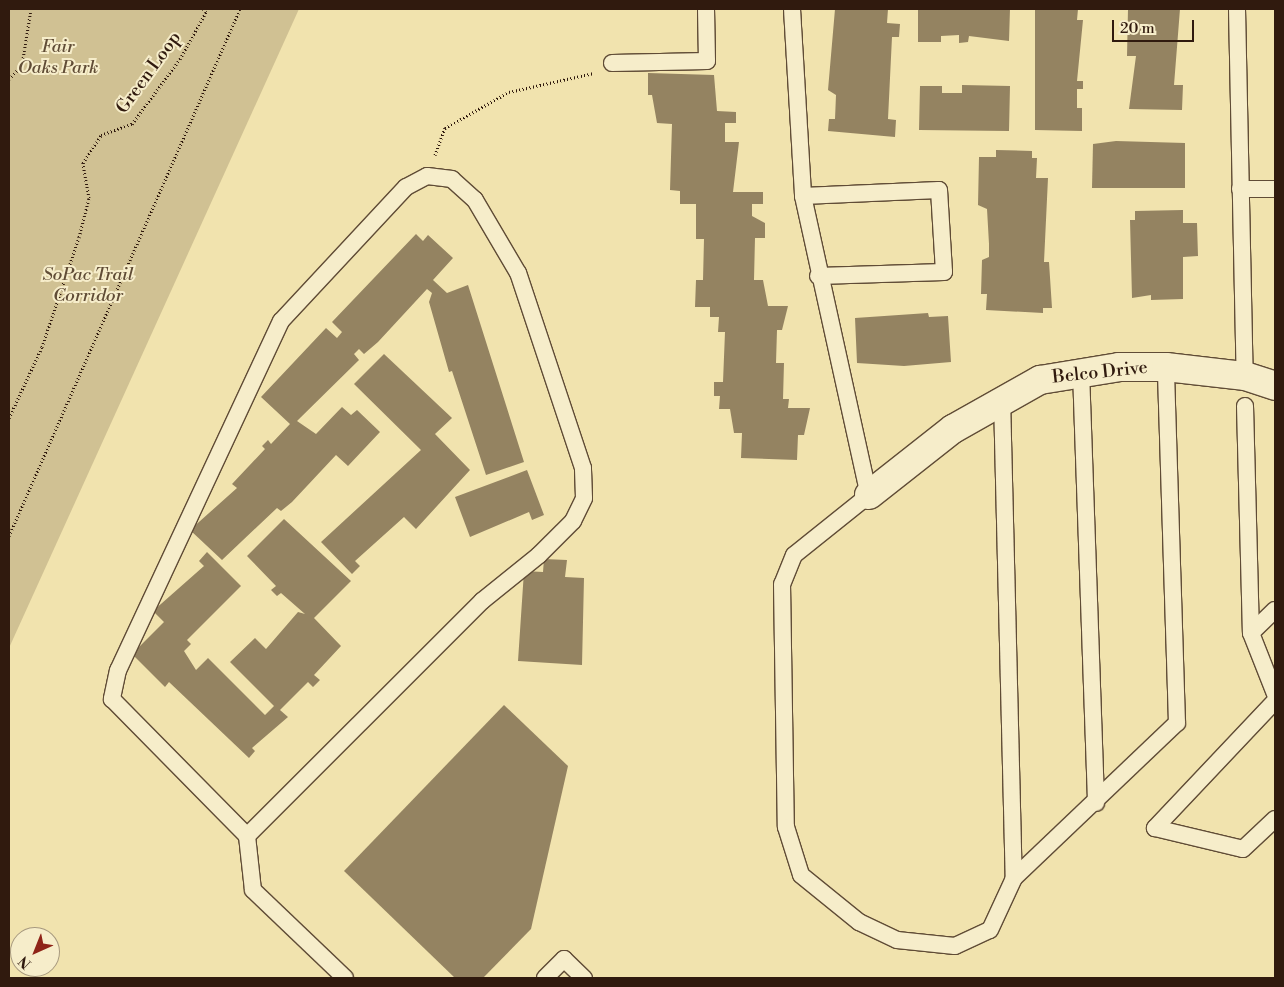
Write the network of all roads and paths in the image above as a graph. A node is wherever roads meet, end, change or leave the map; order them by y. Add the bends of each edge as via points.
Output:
1 (31, 9) edge
2 (240, 9) edge
3 (706, 9) edge
4 (792, 9) edge
5 (1237, 9) edge
6 (206, 10) edge
7 (612, 64) joint
8 (9, 79) edge
9 (427, 176) junction
10 (1240, 188) junction
11 (1275, 188) edge
12 (803, 196) junction
13 (818, 276) junction
14 (1166, 367) junction
15 (1081, 371) junction
16 (1244, 376) junction
17 (1275, 386) edge
18 (1002, 398) junction
19 (1245, 406) dead end
20 (9, 418) edge
21 (869, 495) junction
22 (9, 536) edge
23 (1275, 610) edge
24 (1251, 633) junction
25 (1275, 694) edge
26 (1275, 701) edge
27 (1096, 804) junction
28 (1274, 824) edge
29 (247, 836) junction
30 (1014, 878) junction
31 (345, 978) edge
32 (546, 978) edge
33 (584, 978) edge

1 - 8 path via 22,65
2 - 22 path
3 - 7 lane via 707,62
4 - 12 lane
5 - 10 lane
6 - 20 path, Green Loop via 180,59 132,124 101,135 84,163 90,198 79,237 42,347
7 - 9 path via 601,71 509,92 445,128
9 - 29 lane via 406,187 281,321 118,670 112,699
9 - 29 lane via 452,179 475,200 518,273 582,468 584,498 573,521 539,556 482,601
10 - 11 lane
10 - 16 lane
12 - 13 lane
12 - 13 lane via 939,190 944,272
13 - 21 lane
14 - 15 street, Belco Drive
14 - 16 street, Belco Drive
14 - 27 lane via 1177,723
15 - 18 street, Belco Drive via 1040,380
15 - 27 lane
16 - 17 street, Belco Drive
18 - 21 street, Belco Drive
18 - 30 lane
19 - 24 lane
21 - 30 lane via 794,555 782,584 786,827 801,875 859,922 897,940 955,946 990,930
23 - 24 lane
24 - 25 lane
26 - 28 lane via 1155,828 1243,849
27 - 30 lane
29 - 31 lane via 253,890
32 - 33 lane via 564,959

